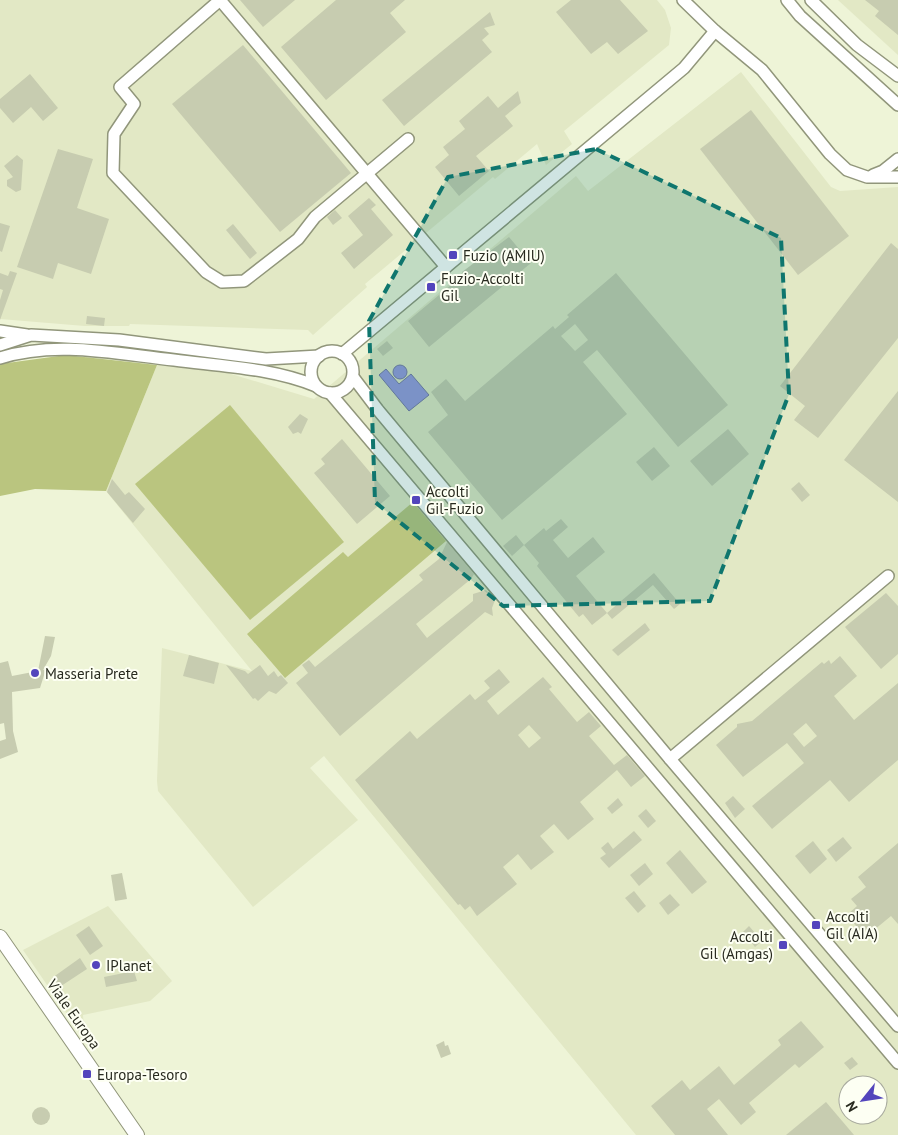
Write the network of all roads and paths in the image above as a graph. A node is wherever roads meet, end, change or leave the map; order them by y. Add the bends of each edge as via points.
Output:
1 (220, 0) edge
2 (683, 0) edge
3 (787, 0) edge
4 (811, 0) edge
5 (715, 31) junction
6 (898, 76) edge
7 (898, 105) edge
8 (408, 139) dead end
9 (898, 159) edge
10 (367, 173) junction
11 (867, 177) junction
12 (898, 177) edge
13 (446, 267) junction
14 (0, 331) edge
15 (31, 335) junction
16 (0, 345) edge
17 (342, 354) junction
18 (319, 356) junction
19 (0, 358) edge
20 (353, 376) junction
21 (316, 386) junction
22 (330, 393) junction
23 (888, 576) dead end
24 (670, 759) junction
25 (0, 937) edge
26 (898, 1026) edge
27 (898, 1064) edge
28 (137, 1135) edge

1 - 10 street
1 - 10 street via 120,87 134,104 114,134 113,173 206,272 222,282 244,281 298,239 315,217
2 - 5 street
3 - 7 street via 800,16
4 - 6 street via 857,45
5 - 11 street via 762,70 846,170
5 - 13 street via 684,68
8 - 10 street
9 - 11 street via 883,171
10 - 13 street
11 - 12 street
13 - 17 street
14 - 15 street
15 - 16 street
15 - 18 street via 119,340 266,359
17 - 18 street via 330,351
17 - 20 street via 351,363
18 - 21 street via 311,374
19 - 21 street via 16,353 72,348 236,367 302,380
20 - 22 street via 342,391
20 - 24 street
21 - 22 street
22 - 27 street
23 - 24 street
24 - 26 street
25 - 28 main road, Viale Europa

